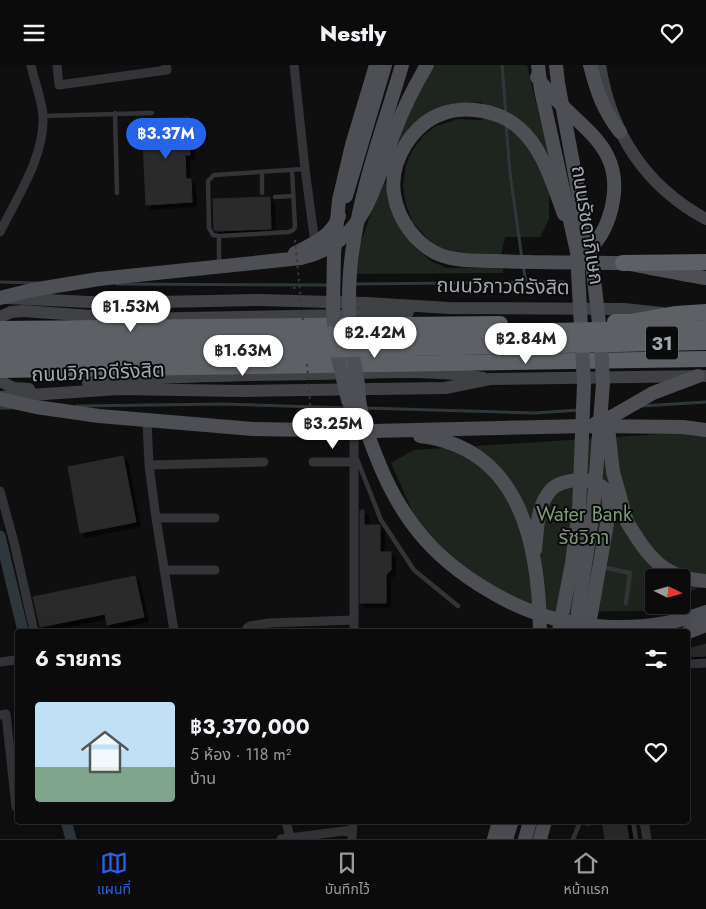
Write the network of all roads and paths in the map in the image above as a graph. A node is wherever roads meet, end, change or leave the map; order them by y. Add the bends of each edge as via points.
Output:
1 (31, 65) edge
2 (56, 65) edge
3 (166, 65) edge
4 (294, 65) edge
5 (376, 65) edge
6 (385, 65) edge
7 (402, 65) edge
8 (427, 65) edge
9 (532, 65) edge
10 (538, 65) edge
11 (556, 65) edge
12 (590, 65) edge
13 (600, 65) edge
14 (115, 113) junction
15 (152, 113) dead end
16 (43, 115) junction
17 (620, 132) junction
18 (305, 169) junction
19 (292, 170) junction
20 (262, 172) junction
21 (117, 193) dead end
22 (262, 193) dead end
23 (293, 196) junction
24 (275, 197) dead end
25 (706, 219) edge
26 (0, 232) edge
27 (219, 235) junction
28 (574, 238) junction
29 (315, 243) junction
30 (279, 261) junction
31 (706, 262) edge
32 (566, 263) junction
33 (623, 263) junction
34 (219, 265) junction
35 (706, 279) edge
36 (0, 298) edge
37 (449, 308) junction
38 (706, 312) edge
39 (676, 314) junction
40 (0, 317) edge
41 (706, 328) edge
42 (0, 329) edge
43 (0, 341) edge
44 (706, 342) edge
45 (0, 356) edge
46 (706, 359) edge
47 (0, 370) edge
48 (702, 376) edge
49 (490, 379) junction
50 (0, 381) edge
51 (603, 383) junction
52 (0, 398) edge
53 (147, 421) junction
54 (588, 426) junction
55 (706, 430) edge
56 (364, 431) junction
57 (354, 451) junction
58 (264, 462) dead end
59 (313, 462) dead end
60 (354, 462) junction
61 (150, 465) junction
62 (0, 491) edge
63 (156, 518) junction
64 (215, 518) dead end
65 (534, 558) junction
66 (601, 567) junction
67 (164, 569) junction
68 (215, 570) dead end
69 (706, 581) edge
70 (626, 603) dead end
71 (458, 606) dead end
72 (706, 612) edge
73 (354, 620) junction
74 (706, 625) edge
75 (590, 627) edge
76 (34, 629) edge
77 (174, 629) edge
78 (247, 629) edge
79 (354, 629) edge
80 (540, 629) edge
81 (560, 629) edge
82 (575, 629) edge
83 (690, 631) edge
84 (14, 660) dead end
85 (0, 662) edge
86 (706, 663) edge
87 (690, 664) edge
88 (0, 715) edge
89 (15, 798) edge
90 (286, 824) edge
91 (498, 824) edge
92 (511, 824) edge
93 (545, 824) edge
94 (579, 824) edge
95 (634, 824) edge
96 (644, 824) edge
97 (352, 830) edge
98 (285, 838) edge
99 (494, 839) edge
100 (506, 839) edge
101 (540, 839) edge
102 (573, 839) edge
103 (636, 839) edge
104 (647, 839) edge

1 - 16 street
2 - 3 street via 59,85 167,70
4 - 18 street
5 - 56 main road, bridge via 339,200 333,281 335,345 348,400
6 - 29 main road via 337,221 323,239
7 - 56 main road, bridge via 364,188 350,268 351,343
8 - 30 main road via 406,102 364,211 354,225 340,240 320,252
9 - 32 main road via 548,91 599,141 610,163 613,178 612,208 602,234 594,245
10 - 28 main road, ถนนรัชดาภิเษก, bridge
11 - 51 main road, ถนนรัชดาภิเษก, bridge via 593,271
12 - 17 main road via 605,110
13 - 17 main road via 608,101
14 - 15 lane
14 - 16 lane
14 - 21 lane
16 - 26 street via 41,143 36,157
17 - 25 main road via 638,161 659,183 684,207
18 - 19 lane
18 - 29 street
19 - 20 lane
19 - 23 lane
20 - 22 lane
20 - 27 lane via 214,175 208,181 209,229 213,235
23 - 24 lane
23 - 27 lane via 293,230
27 - 34 lane
28 - 32 main road, bridge via 539,152 528,136 505,118 469,110 444,113 430,119 404,147 393,181 394,194 402,219 428,249 453,259
28 - 81 main road, ถนนรัชดาภิเษก, bridge via 584,384 582,465 579,510
29 - 30 main road
30 - 34 main road
31 - 33 highway
32 - 33 main road
33 - 35 main road
34 - 36 main road via 91,280
36 - 37 main road, ถนนวิภาวดีรังสิต / 31 via 110,303 260,300
37 - 39 main road, ถนนวิภาวดีรังสิต / 31 via 624,309
37 - 40 main road via 381,314 133,319 23,311
38 - 39 highway, ถนนวิภาวดีรังสิต / 31
39 - 42 highway, ถนนวิภาวดีรังสิต / 31 via 631,322
41 - 43 highway, 31, bridge
44 - 45 highway, 31, bridge
46 - 47 highway, ถนนวิภาวดีรังสิต / 31
48 - 49 main road, ถนนวิภาวดีรังสิต / 31
48 - 54 main road via 653,393
49 - 50 main road via 459,373 256,375 127,379 30,389 14,388
49 - 52 main road, ถนนวิภาวดีรังสิต / 31 via 445,388 119,389
51 - 69 main road, bridge via 613,472 627,522 649,556 687,579
51 - 82 main road, ถนนรัชดาภิเษก, bridge via 593,513
52 - 53 main road via 36,407
53 - 56 main road via 253,429
53 - 61 street
54 - 55 main road
54 - 56 main road
56 - 57 street
56 - 65 main road via 433,438 460,446 489,465 514,495
56 - 72 main road, bridge via 395,500 427,543 465,577 510,603 554,619 615,627 656,625
57 - 60 street
57 - 71 lane via 381,520 414,570
58 - 61 street
59 - 60 street
60 - 73 street
61 - 63 street
62 - 76 street
63 - 64 street
63 - 67 street
65 - 66 main road via 546,496 561,482 588,481 602,486 610,505
65 - 80 main road
66 - 70 lane via 630,573
66 - 75 main road
67 - 68 street
67 - 77 street
73 - 78 street via 269,623
73 - 79 street
74 - 83 main road
84 - 85 street
86 - 87 street
88 - 89 street via 6,714
90 - 98 street
91 - 99 main road
92 - 100 main road
93 - 101 main road
94 - 102 lane
95 - 103 lane
96 - 104 street
97 - 98 street

